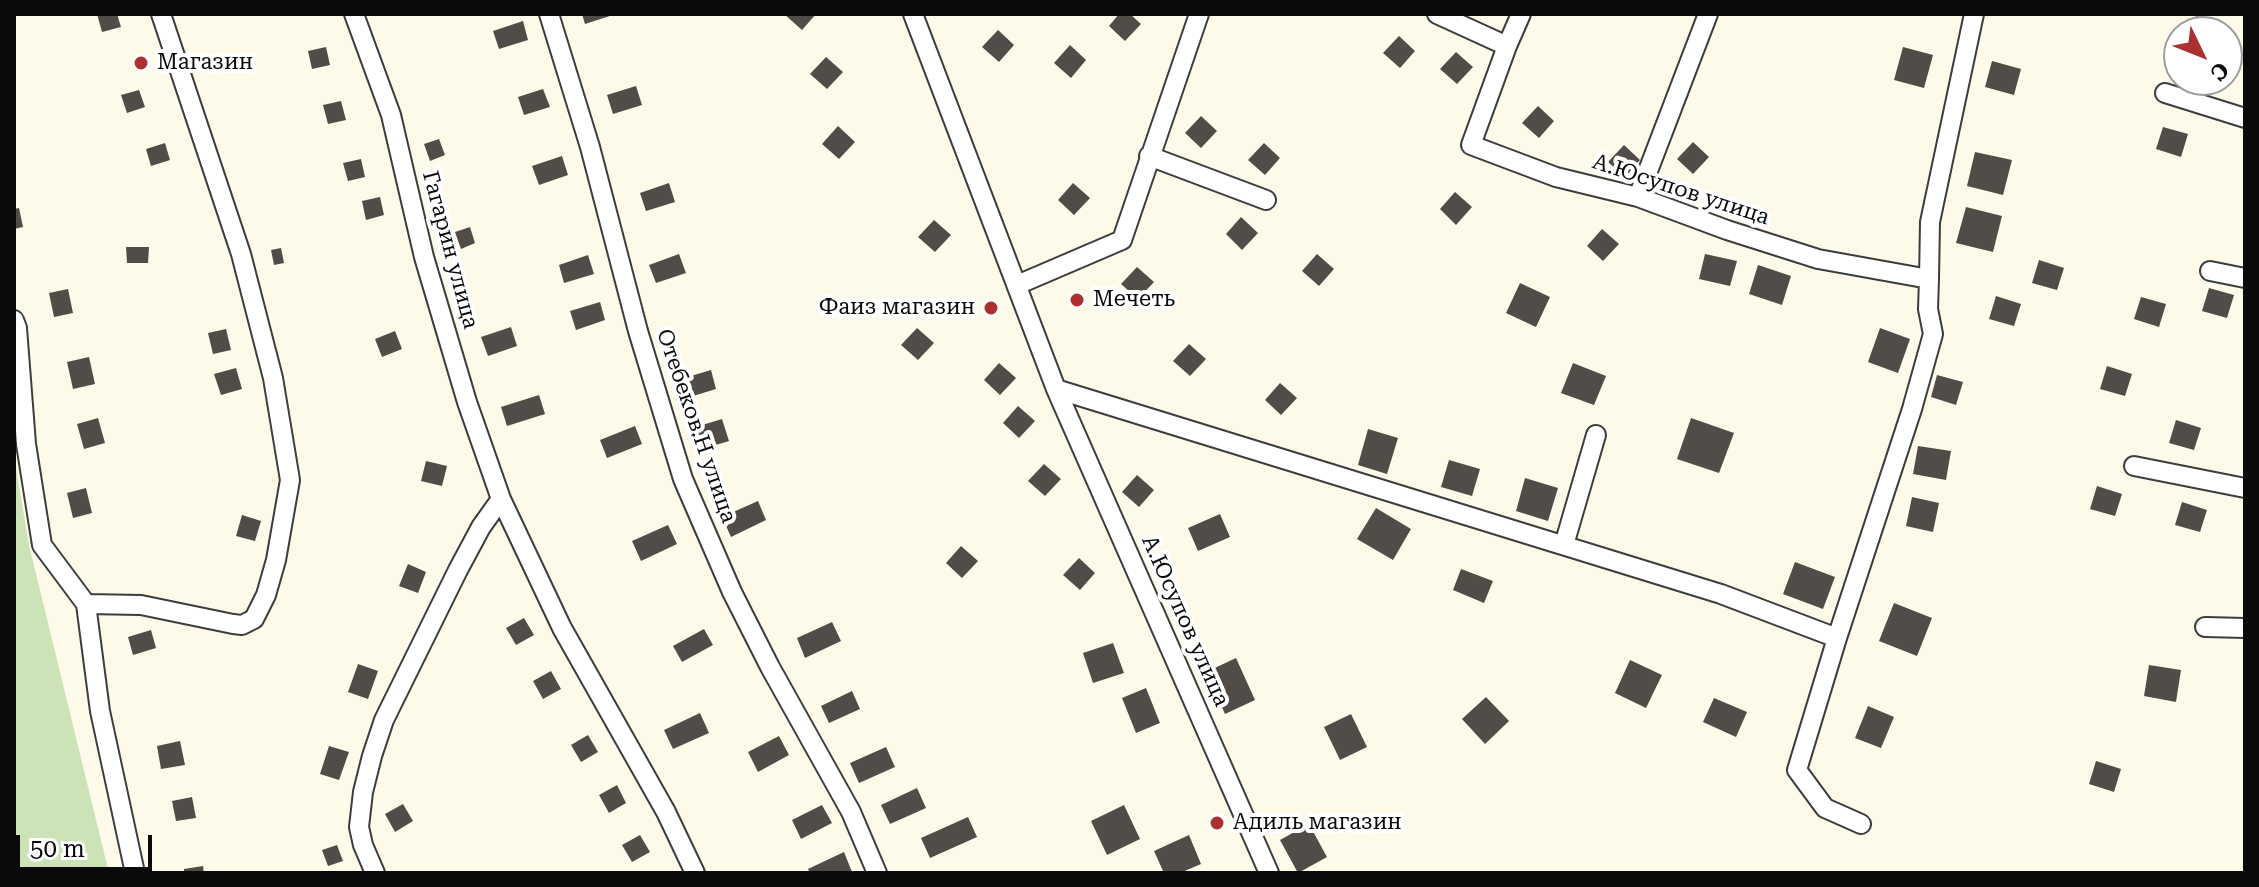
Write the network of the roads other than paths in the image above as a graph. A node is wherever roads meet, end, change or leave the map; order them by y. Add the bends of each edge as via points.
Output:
1 (161, 14) edge
2 (354, 14) edge
3 (549, 14) edge
4 (913, 14) edge
5 (1199, 14) edge
6 (1437, 14) edge
7 (1521, 14) edge
8 (1708, 14) edge
9 (1974, 14) edge
10 (1507, 46) junction
11 (2175, 96) edge
12 (2245, 118) edge
13 (1149, 156) junction
14 (1638, 197) junction
15 (1266, 200) dead end
16 (2210, 271) dead end
17 (2245, 278) edge
18 (1929, 279) junction
19 (1017, 285) junction
20 (14, 320) edge
21 (1056, 389) junction
22 (1596, 435) dead end
23 (2134, 466) dead end
24 (2245, 488) edge
25 (501, 499) junction
26 (1564, 545) junction
27 (86, 604) junction
28 (2205, 627) dead end
29 (2245, 628) edge
30 (1837, 638) junction
31 (1861, 824) dead end
32 (374, 870) edge
33 (135, 873) edge
34 (695, 873) edge
35 (877, 873) edge
36 (1269, 873) edge

1 - 27 street via 241,254 273,378 290,480 276,560 254,619 242,625 141,605
2 - 25 street, Гагарин улица via 391,115 424,257
3 - 35 street, Отебеков.Н улица via 683,479 732,592 851,812
4 - 19 street, А.Юсупов улица
5 - 13 street
6 - 10 street
7 - 10 street
8 - 14 street
9 - 18 street via 1930,222
10 - 14 street, А.Юсупов улица via 1471,145 1556,177
11 - 12 street
13 - 15 street
13 - 19 street via 1122,240
14 - 18 street, А.Юсупов улица via 1818,259
16 - 17 street
18 - 30 street via 1933,334
19 - 21 street, А.Юсупов улица
20 - 27 street via 42,545
21 - 26 street
21 - 36 street, А.Юсупов улица
22 - 26 street
23 - 24 street
25 - 32 street via 481,527 384,720 363,792 359,827
25 - 34 street, Гагарин улица via 562,628
26 - 30 street via 1721,594
27 - 33 street via 100,711
28 - 29 street
30 - 31 street via 1797,770 1825,808

